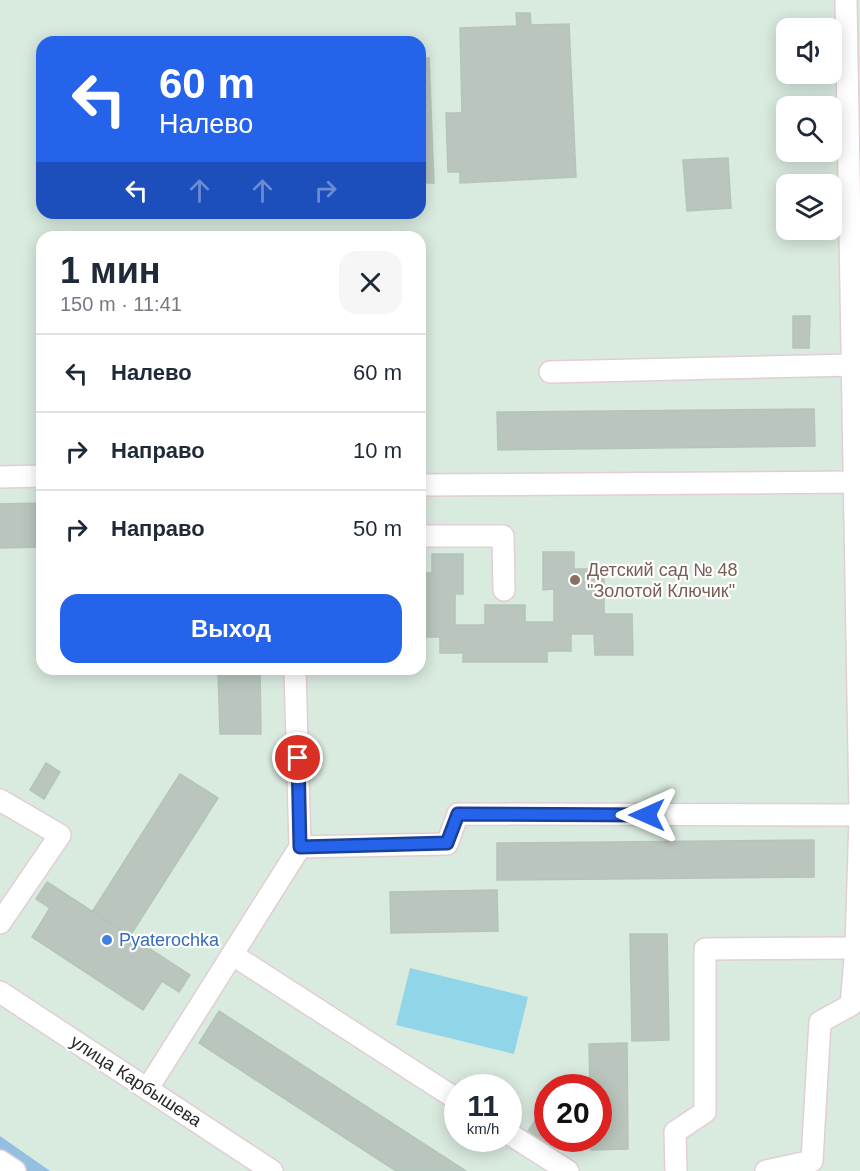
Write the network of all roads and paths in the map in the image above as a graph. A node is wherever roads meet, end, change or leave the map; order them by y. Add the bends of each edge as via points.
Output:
1 (846, 0) edge
2 (855, 192) edge
3 (854, 365) junction
4 (550, 372) dead end
5 (36, 476) edge
6 (0, 477) edge
7 (857, 482) edge
8 (426, 484) edge
9 (426, 536) edge
10 (504, 590) dead end
11 (295, 675) edge
12 (0, 800) edge
13 (860, 814) edge
14 (300, 847) junction
15 (0, 923) edge
16 (856, 948) junction
17 (233, 955) junction
18 (0, 992) edge
19 (856, 1005) edge
20 (148, 1088) junction
21 (444, 1091) edge
22 (522, 1142) edge
23 (0, 1161) edge
24 (15, 1171) edge
25 (272, 1171) edge
26 (568, 1171) edge
27 (676, 1171) edge
28 (766, 1171) edge

1 - 2 street
2 - 3 street
3 - 4 street
3 - 7 street
5 - 6 street
7 - 8 street
7 - 13 street
9 - 10 street via 503,536
11 - 14 street
12 - 15 street via 60,835
13 - 14 street via 458,814 447,843
13 - 16 street
14 - 17 street
16 - 19 street
16 - 27 street via 705,950 705,1112 675,1132
17 - 20 street
17 - 21 street
18 - 20 street, улица Карбышева
19 - 28 street via 820,1022 812,1161
20 - 25 street, улица Карбышева
22 - 26 street
23 - 24 street

